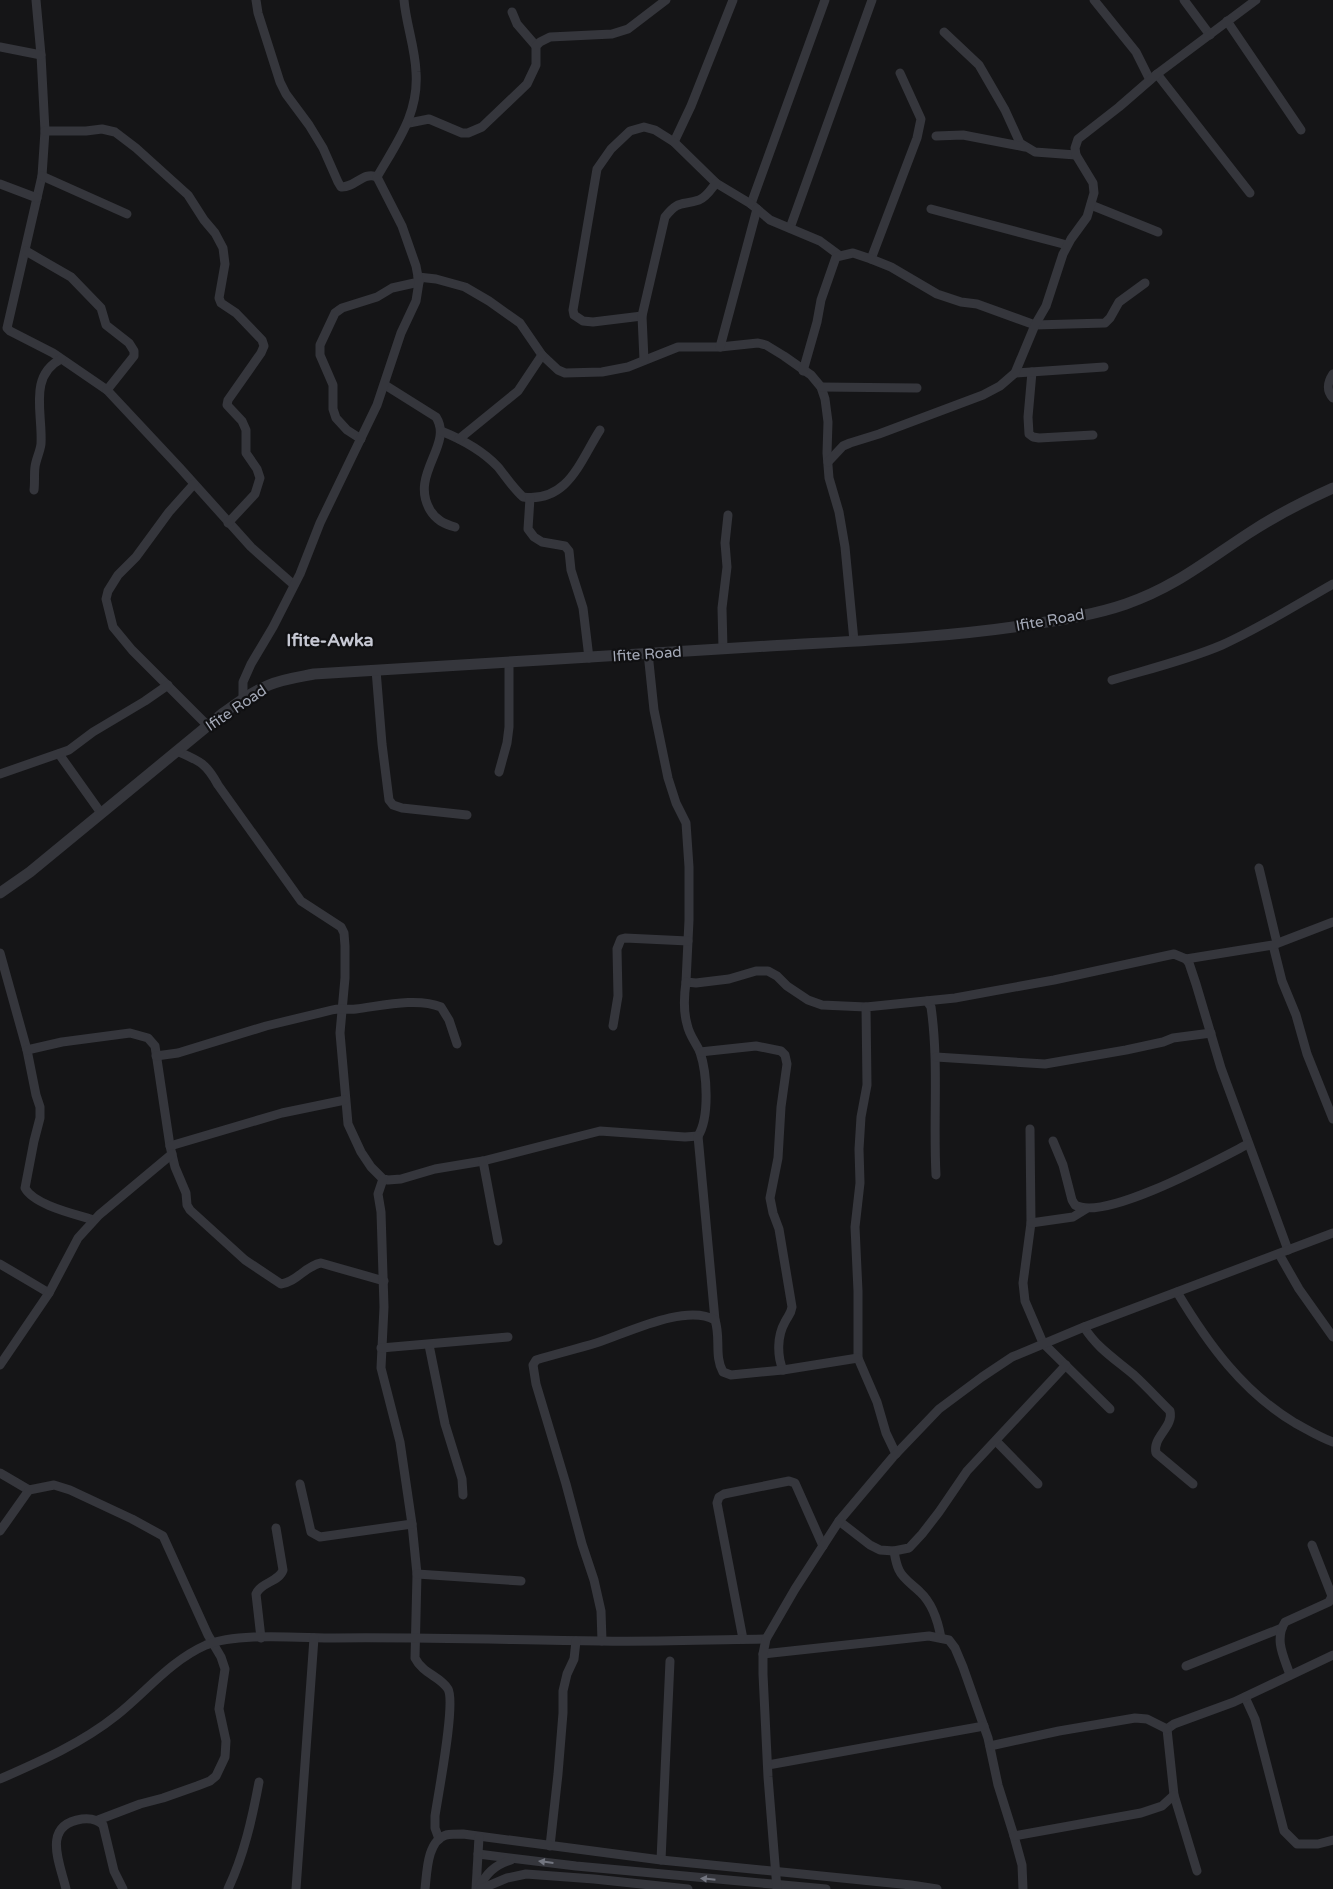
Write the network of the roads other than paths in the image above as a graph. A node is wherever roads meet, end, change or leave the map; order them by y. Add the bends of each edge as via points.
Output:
1 (36, 0) edge
2 (256, 0) edge
3 (404, 0) edge
4 (666, 0) edge
5 (733, 0) edge
6 (825, 0) edge
7 (872, 0) edge
8 (1094, 0) edge
9 (1184, 0) edge
10 (1256, 0) edge
11 (512, 12) dead end
12 (1227, 21) junction
13 (944, 32) dead end
14 (1210, 35) junction
15 (0, 46) edge
16 (536, 46) junction
17 (41, 55) junction
18 (900, 73) dead end
19 (1154, 77) junction
20 (409, 123) junction
21 (1301, 130) dead end
22 (45, 131) junction
23 (936, 136) dead end
24 (674, 142) junction
25 (1025, 147) junction
26 (1076, 155) junction
27 (42, 176) junction
28 (377, 177) junction
29 (716, 183) junction
30 (0, 184) edge
31 (1250, 194) dead end
32 (37, 198) junction
33 (1091, 205) junction
34 (754, 207) junction
35 (932, 209) dead end
36 (127, 214) dead end
37 (790, 228) junction
38 (1158, 232) dead end
39 (1067, 245) junction
40 (26, 252) junction
41 (839, 255) junction
42 (870, 259) junction
43 (419, 279) junction
44 (1144, 283) dead end
45 (642, 316) junction
46 (1035, 325) junction
47 (0, 327) edge
48 (10, 332) junction
49 (720, 347) junction
50 (542, 355) junction
51 (61, 359) junction
52 (644, 360) junction
53 (1104, 367) dead end
54 (803, 371) junction
55 (1032, 372) junction
56 (1015, 373) junction
57 (1333, 374) edge
58 (385, 385) junction
59 (820, 387) junction
60 (917, 388) dead end
61 (107, 390) junction
62 (1333, 398) edge
63 (600, 430) dead end
64 (441, 432) junction
65 (1093, 435) dead end
66 (361, 439) junction
67 (460, 439) junction
68 (828, 462) junction
69 (194, 484) junction
70 (1333, 488) edge
71 (34, 490) dead end
72 (530, 498) junction
73 (728, 515) dead end
74 (228, 523) junction
75 (455, 528) dead end
76 (294, 584) junction
77 (1333, 584) edge
78 (854, 641) junction
79 (723, 649) junction
80 (648, 653) junction
81 (589, 658) junction
82 (509, 663) junction
83 (376, 670) junction
84 (1112, 680) dead end
85 (168, 686) junction
86 (243, 699) junction
87 (208, 726) junction
88 (177, 751) junction
89 (59, 754) junction
90 (499, 772) dead end
91 (0, 774) edge
92 (101, 813) junction
93 (467, 815) dead end
94 (1259, 868) dead end
95 (0, 893) edge
96 (1333, 922) edge
97 (688, 940) junction
98 (1275, 944) junction
99 (0, 954) edge
100 (1186, 959) junction
101 (686, 982) junction
102 (927, 1001) junction
103 (343, 1008) junction
104 (866, 1008) junction
105 (613, 1026) dead end
106 (1211, 1033) junction
107 (457, 1044) dead end
108 (27, 1050) junction
109 (700, 1052) junction
110 (156, 1056) junction
111 (936, 1057) junction
112 (345, 1100) junction
113 (1333, 1119) edge
114 (1030, 1130) dead end
115 (698, 1136) junction
116 (1054, 1141) dead end
117 (1248, 1144) junction
118 (171, 1150) junction
119 (483, 1161) junction
120 (936, 1175) dead end
121 (383, 1179) junction
122 (1086, 1209) junction
123 (94, 1220) junction
124 (1031, 1223) junction
125 (1333, 1233) edge
126 (498, 1241) dead end
127 (1283, 1252) junction
128 (0, 1264) edge
129 (384, 1281) junction
130 (1177, 1292) junction
131 (49, 1293) junction
132 (716, 1320) junction
133 (1084, 1327) junction
134 (508, 1337) dead end
135 (1333, 1337) edge
136 (1043, 1343) junction
137 (428, 1345) junction
138 (381, 1348) junction
139 (858, 1358) junction
140 (0, 1365) edge
141 (1066, 1365) junction
142 (783, 1370) junction
143 (1110, 1409) dead end
144 (996, 1441) junction
145 (1333, 1442) edge
146 (896, 1454) junction
147 (0, 1473) edge
148 (300, 1484) dead end
149 (1038, 1484) dead end
150 (1193, 1484) dead end
151 (29, 1490) junction
152 (463, 1495) dead end
153 (839, 1521) junction
154 (412, 1524) junction
155 (276, 1528) dead end
156 (0, 1531) edge
157 (1312, 1545) dead end
158 (823, 1546) junction
159 (894, 1551) junction
160 (417, 1574) junction
161 (521, 1580) dead end
162 (1282, 1628) junction
163 (415, 1637) junction
164 (261, 1638) junction
165 (314, 1638) junction
166 (941, 1638) junction
167 (743, 1639) junction
168 (766, 1639) junction
169 (576, 1640) junction
170 (602, 1641) junction
171 (212, 1644) junction
172 (763, 1654) junction
173 (1333, 1655) edge
174 (670, 1661) dead end
175 (1186, 1666) dead end
176 (1290, 1675) junction
177 (1244, 1697) junction
178 (984, 1726) junction
179 (1167, 1729) junction
180 (990, 1746) junction
181 (768, 1766) junction
182 (0, 1780) edge
183 (259, 1782) dead end
184 (1174, 1796) junction
185 (98, 1820) junction
186 (1014, 1836) junction
187 (479, 1837) junction
188 (439, 1839) junction
189 (1333, 1840) edge
190 (550, 1846) junction
191 (478, 1854) junction
192 (516, 1859) junction
193 (661, 1860) junction
194 (1197, 1870) dead end
195 (775, 1872) junction
196 (776, 1887) edge
197 (668, 1888) edge
198 (66, 1889) edge
199 (123, 1889) edge
200 (228, 1889) edge
201 (296, 1889) edge
202 (425, 1889) edge
203 (478, 1889) edge
204 (688, 1889) edge
205 (826, 1889) edge
206 (937, 1889) edge
207 (1023, 1889) edge

1 - 17 street
2 - 28 street via 280,82 310,125 338,182 346,187 365,176
3 - 20 street via 416,71 416,91
4 - 16 street via 628,29 612,34 550,37
5 - 24 street
6 - 34 street
7 - 37 street
8 - 19 street
9 - 14 street
10 - 12 street
11 - 16 street via 517,24
12 - 14 street
12 - 21 street
13 - 25 street via 979,65 1005,110 1016,137
14 - 19 street
15 - 17 street
16 - 20 street via 536,65 527,84 482,127 462,133 429,119
17 - 22 street
18 - 42 street via 920,119 917,138
19 - 26 street via 1078,139
19 - 31 street
20 - 28 street
22 - 27 street
22 - 74 street via 102,129 115,132 188,195 223,248 221,303 236,314 264,346 228,400 227,405 246,430 246,453 260,478 255,494
23 - 25 street via 963,135
24 - 29 street
24 - 45 street via 644,127 630,131 611,149 597,169 593,187 574,315 583,321 593,322
25 - 26 street via 1035,152
26 - 33 street via 1093,183
27 - 32 street
27 - 36 street
28 - 43 street via 402,226
29 - 34 street
29 - 45 street via 700,200 673,207 666,217
30 - 32 street
32 - 40 street
33 - 38 street
33 - 39 street via 1087,217
34 - 37 street via 770,220
34 - 49 street
35 - 39 street
37 - 41 street via 820,241
39 - 46 street via 1046,306
40 - 48 street via 8,318
40 - 61 street via 71,276 101,308 106,325 134,351 134,356
41 - 42 street via 853,253
41 - 54 street via 821,300
42 - 46 street via 891,267 937,294 977,304
43 - 50 street via 436,278 465,287 489,301 520,323
43 - 58 street via 416,301 401,333
43 - 66 street via 342,308 335,313 320,345 320,355 333,384 336,418
44 - 46 street via 1119,302 1105,323
45 - 52 street
46 - 56 street
47 - 48 street
48 - 51 street
49 - 52 street via 678,347
49 - 54 street via 758,343 778,352
50 - 52 street via 565,373 602,372
50 - 67 street via 518,391
51 - 61 street
51 - 71 street via 51,364 39,390 41,447 35,466
53 - 55 street
54 - 59 street
55 - 56 street
55 - 65 street via 1029,434 1040,438
56 - 68 street via 983,395 843,446
57 - 62 street via 1327,384
58 - 64 street via 436,417
58 - 66 street
59 - 60 street
59 - 68 street via 826,400
61 - 69 street
63 - 72 street via 581,465 567,481 544,497
64 - 67 street
64 - 75 street via 423,490 434,518
66 - 76 street
67 - 72 street via 496,465 523,497
68 - 78 street via 845,547
69 - 74 street
69 - 85 street via 108,591 113,627
70 - 78 street, Ifite Road via 1250,532 1176,582 1123,605 1002,629
72 - 81 street via 528,530 542,542 565,546 570,551 571,570 584,608
73 - 79 street via 722,608
74 - 76 street via 251,548
76 - 86 street via 250,664 243,682
77 - 84 street via 1221,645
78 - 79 street, Ifite Road
79 - 80 street, Ifite Road
80 - 81 street, Ifite Road
80 - 97 street via 654,710 668,778 686,823
81 - 82 street, Ifite Road
82 - 83 street, Ifite Road
82 - 90 street via 509,727
83 - 86 street, Ifite Road via 288,679
83 - 93 street via 389,800 402,808
85 - 87 street
85 - 89 street
86 - 87 street, Ifite Road
87 - 88 street, Ifite Road
88 - 92 street, Ifite Road
88 - 103 street via 210,770 218,786 301,901 341,927 345,946
89 - 91 street
89 - 92 street
92 - 95 street, Ifite Road
94 - 98 street
96 - 98 street
97 - 101 street
97 - 105 street via 621,939 617,949 618,996
98 - 100 street
98 - 113 street via 1282,981
99 - 108 street
100 - 102 street via 1174,954 1054,980
100 - 106 street
101 - 104 street via 729,979 768,970 808,1000 822,1005
101 - 109 street via 686,1024
102 - 104 street
102 - 111 street via 931,1007
103 - 107 street via 433,1004 441,1007 449,1020
103 - 110 street
103 - 112 street via 340,1033
104 - 139 street via 867,1084 861,1117 860,1183 855,1227
106 - 111 street via 1045,1064
106 - 117 street
108 - 110 street via 130,1033 153,1042
108 - 123 street via 40,1118 25,1188 42,1202
109 - 115 street via 706,1106 703,1128
109 - 142 street via 744,1046 769,1048 785,1055 787,1064 778,1158 770,1198 779,1229 792,1307 780,1336 779,1356
110 - 118 street
111 - 120 street
112 - 118 street via 282,1113
112 - 121 street via 348,1124 355,1141 371,1167
114 - 124 street
115 - 119 street via 600,1131
115 - 132 street
116 - 122 street via 1064,1165 1072,1200 1075,1205
117 - 122 street via 1145,1194
117 - 127 street
118 - 123 street
118 - 129 street via 190,1210 245,1260 281,1284 321,1263
119 - 121 street via 401,1179
119 - 126 street
121 - 129 street via 378,1194
122 - 124 street via 1072,1217
123 - 131 street via 78,1238
124 - 136 street via 1023,1283 1025,1302
125 - 127 street
127 - 130 street
127 - 135 street via 1298,1289
128 - 131 street
129 - 138 street
130 - 133 street
130 - 145 street via 1194,1320 1242,1382 1274,1410 1320,1438
131 - 140 street
132 - 142 street via 719,1365 723,1372
132 - 170 street via 697,1315 677,1317 536,1360 533,1365 594,1580 601,1610
133 - 136 street
133 - 150 street via 1105,1353 1170,1411 1169,1422 1156,1443 1156,1454
134 - 137 street
136 - 141 street
136 - 146 street via 1012,1357 939,1409
137 - 138 street
137 - 152 street via 445,1424 462,1479
138 - 154 street via 381,1368 400,1442
139 - 142 street
139 - 146 street
141 - 143 street
141 - 144 street
144 - 149 street
144 - 159 street via 967,1471 922,1534 909,1548
146 - 153 street
147 - 151 street
148 - 154 street via 311,1532 320,1537
151 - 156 street
151 - 171 street via 54,1485 70,1490 162,1536
153 - 158 street
153 - 159 street via 870,1545
154 - 160 street
155 - 164 street via 283,1570 256,1594
157 - 162 street via 1331,1600 1285,1622
158 - 167 street via 795,1482 719,1497 716,1503
158 - 168 street
159 - 166 street via 903,1577 922,1593 931,1606
160 - 161 street
160 - 163 street
162 - 175 street
162 - 176 street via 1278,1639
163 - 165 street
163 - 169 street
163 - 188 street via 417,1662 444,1684 451,1699 435,1816
164 - 165 street
164 - 171 street via 222,1640
165 - 201 street
166 - 172 street via 929,1636
166 - 178 street via 949,1640 955,1648
167 - 168 street
167 - 170 street
168 - 172 street
169 - 170 street
169 - 190 street via 574,1659 563,1691 564,1714
171 - 182 street via 176,1662 91,1734
171 - 185 street via 225,1669 219,1709 226,1741 225,1757 216,1776 197,1786
172 - 181 street
173 - 176 street
174 - 193 street
176 - 177 street
177 - 179 street
177 - 189 street via 1255,1719 1284,1831 1297,1844
178 - 180 street
178 - 181 street
179 - 180 street via 1147,1719 1135,1718
179 - 184 street
180 - 186 street
181 - 195 street
183 - 200 street via 249,1834
184 - 186 street via 1162,1806 1141,1813
184 - 194 street
185 - 198 street via 81,1819 58,1832 57,1851
185 - 199 street
186 - 207 street via 1022,1865
187 - 188 street via 447,1834
187 - 190 street
187 - 191 street
188 - 202 street via 429,1858
190 - 193 street
191 - 192 street
191 - 203 street
196 -> 192 street
192 - 203 street via 493,1868
193 - 195 street
195 - 196 street
195 - 206 street
196 - 205 street
197 - 203 street via 526,1874
197 - 204 street

